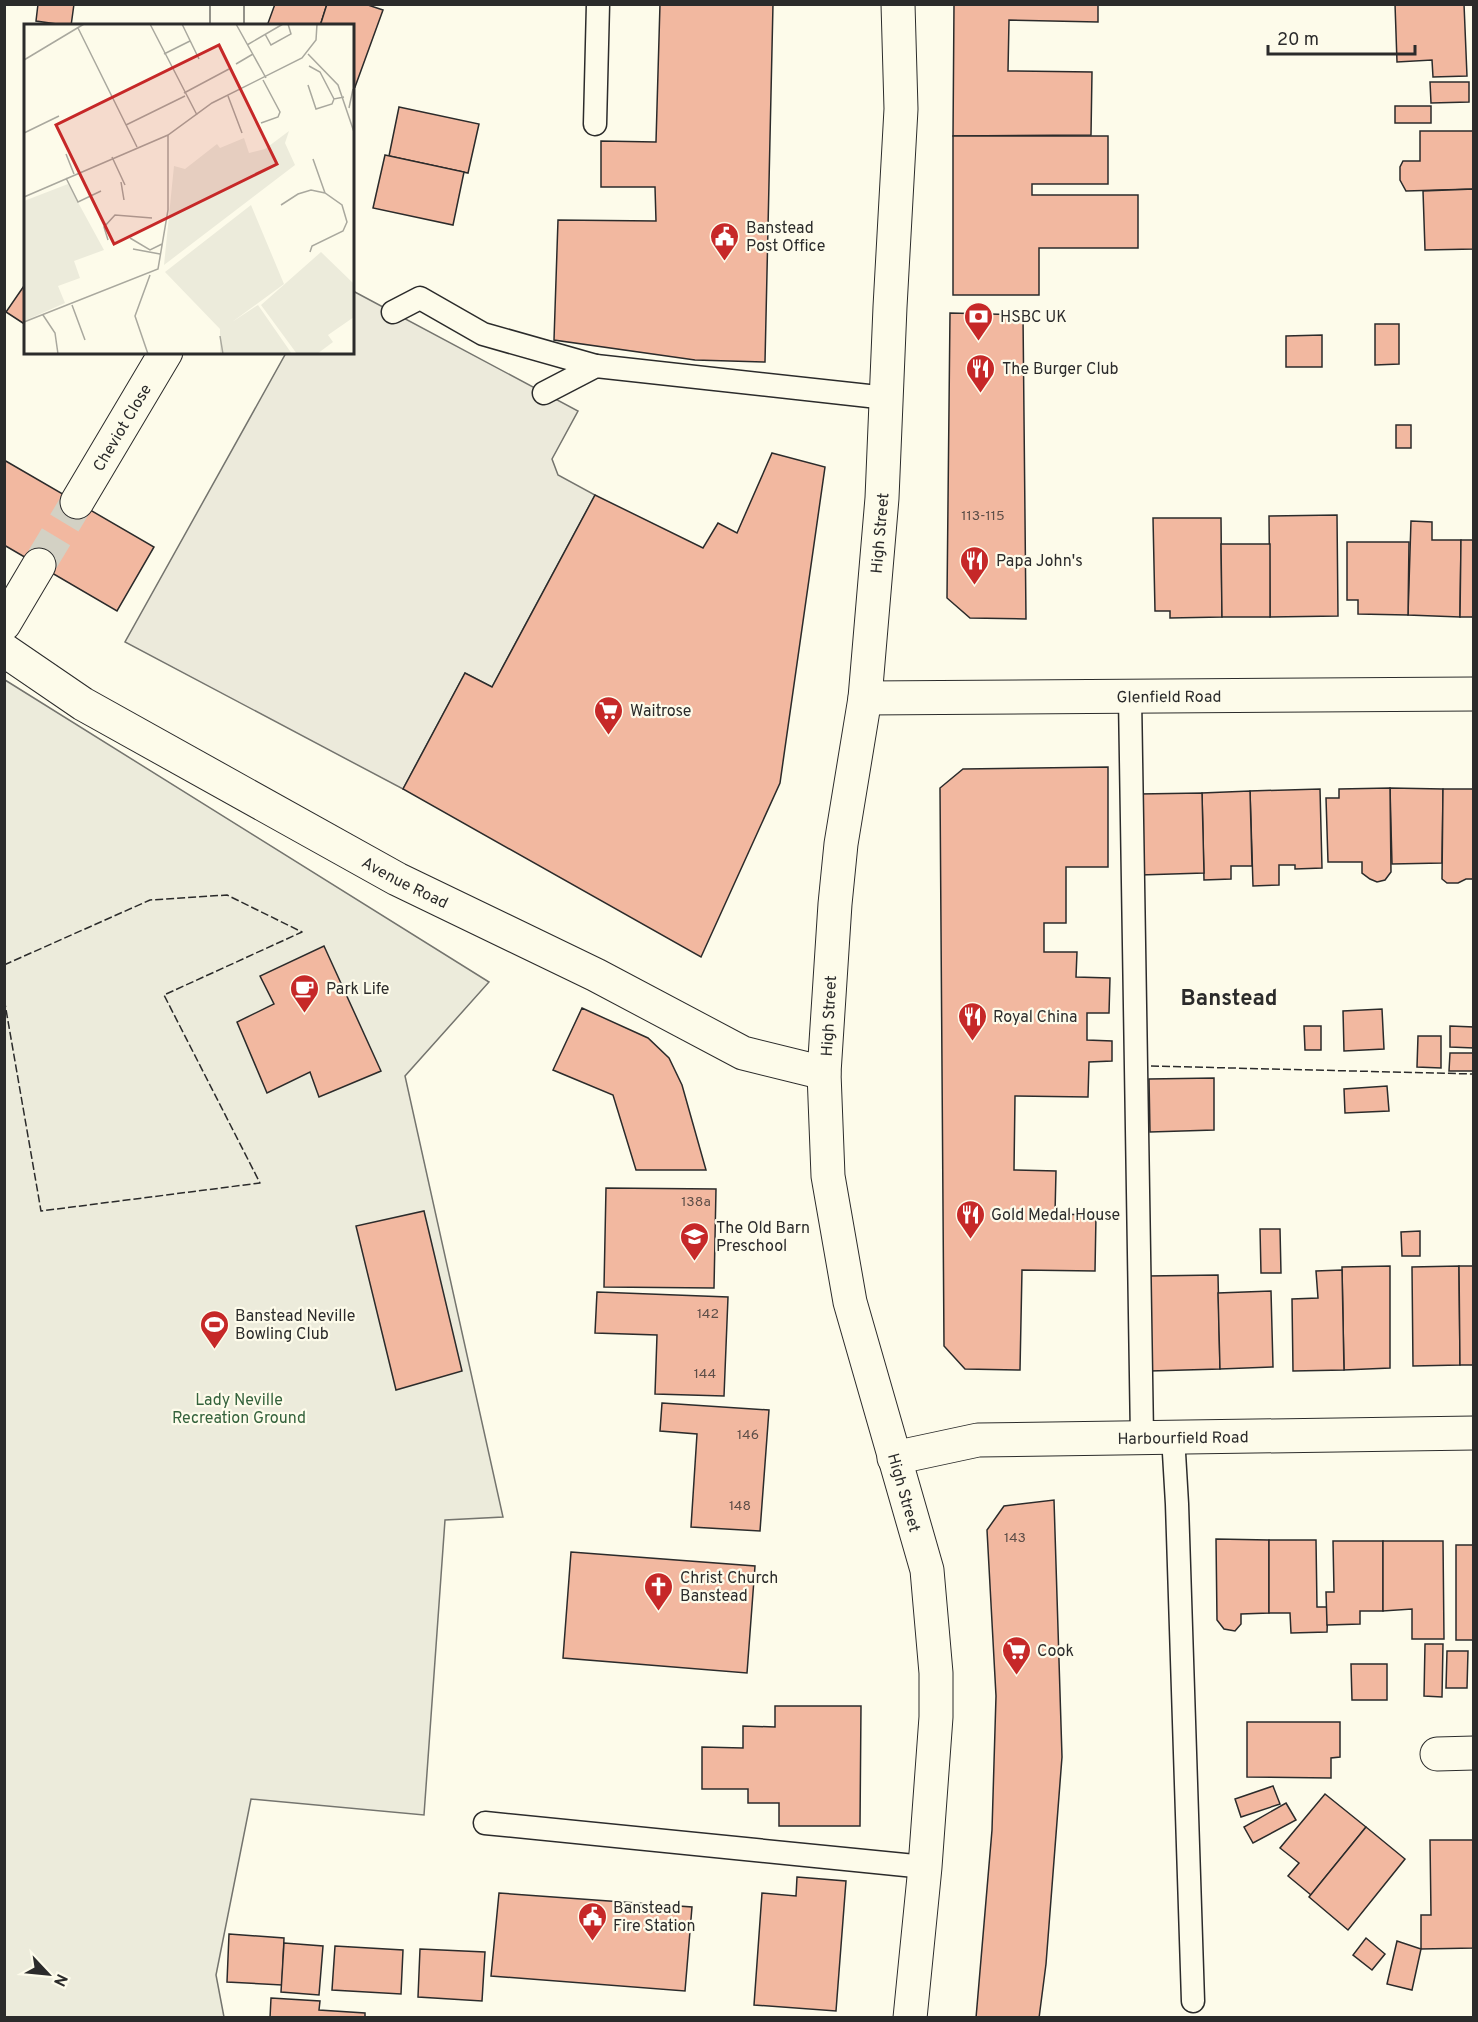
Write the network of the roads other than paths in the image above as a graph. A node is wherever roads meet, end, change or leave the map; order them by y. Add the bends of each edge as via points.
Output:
1 (227, 4) edge
2 (598, 4) edge
3 (898, 4) edge
4 (228, 24) edge
5 (595, 124) dead end
6 (393, 312) dead end
7 (165, 354) edge
8 (596, 366) junction
9 (544, 393) dead end
10 (887, 398) junction
11 (77, 502) tunnel mouth
12 (39, 565) tunnel mouth
13 (4, 624) edge
14 (4, 650) edge
15 (1473, 694) edge
16 (1130, 697) junction
17 (865, 698) junction
18 (824, 1073) junction
19 (1473, 1433) edge
20 (1157, 1436) junction
21 (894, 1458) junction
22 (1473, 1753) edge
23 (1437, 1754) dead end
24 (485, 1823) dead end
25 (925, 1867) junction
26 (1193, 2001) dead end
27 (910, 2018) edge

1 - 4 street
2 - 5 lane
3 - 10 street, High Street via 901,109
6 - 8 lane via 420,298 483,334
7 - 11 street, Cheviot Close
8 - 9 lane
8 - 10 lane
10 - 17 street, High Street
12 - 13 street
14 - 18 street, Avenue Road via 83,704 397,879 596,975 743,1053
15 - 16 street, Glenfield Road
16 - 17 street, Glenfield Road
16 - 20 lane
17 - 18 street, High Street via 841,844
18 - 21 street, High Street via 828,1176 850,1302
19 - 20 street, Harbourfield Road
20 - 21 street, Harbourfield Road via 978,1440
20 - 26 lane via 1178,1516
21 - 25 street, High Street via 927,1570 936,1672
22 - 23 street
24 - 25 lane
25 - 27 street, High Street

